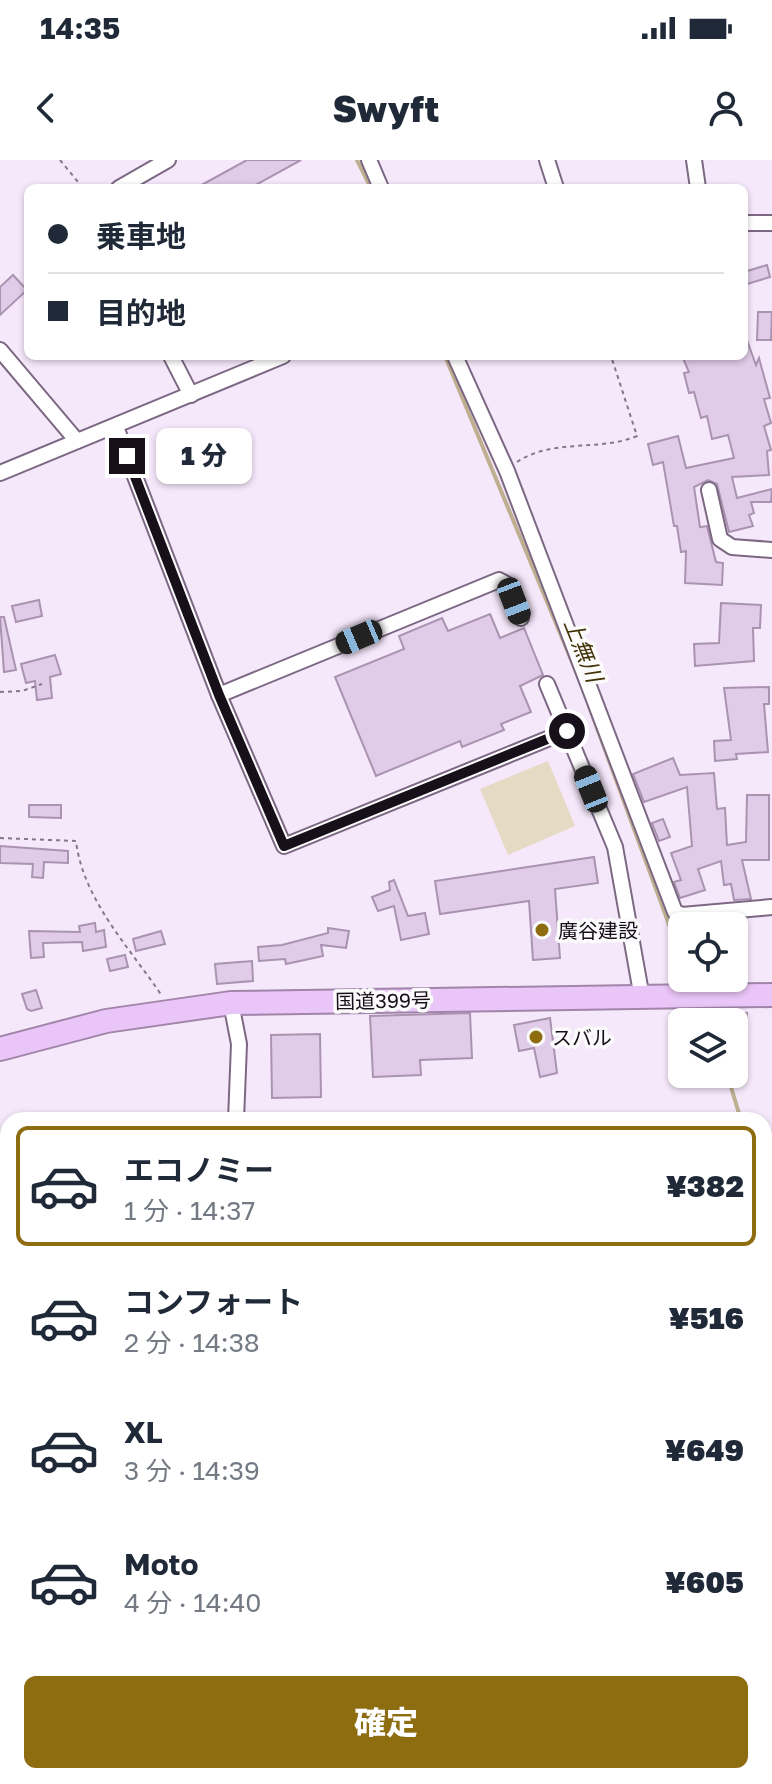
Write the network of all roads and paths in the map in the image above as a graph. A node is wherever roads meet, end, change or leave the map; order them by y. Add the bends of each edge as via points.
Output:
1 (60, 160) edge
2 (168, 160) edge
3 (369, 160) edge
4 (547, 160) edge
5 (694, 160) edge
6 (80, 184) edge
7 (126, 184) edge
8 (379, 184) edge
9 (555, 184) edge
10 (697, 184) edge
11 (748, 223) edge
12 (772, 223) edge
13 (0, 350) edge
14 (173, 360) edge
15 (274, 360) edge
16 (457, 360) edge
17 (612, 360) edge
18 (191, 395) junction
19 (116, 427) junction
20 (77, 441) junction
21 (507, 471) junction
22 (0, 473) edge
23 (709, 490) dead end
24 (772, 550) edge
25 (521, 618) dead end
26 (42, 684) dead end
27 (547, 684) dead end
28 (0, 692) edge
29 (219, 695) junction
30 (567, 731) junction
31 (0, 838) edge
32 (772, 907) edge
33 (772, 995) edge
34 (642, 998) junction
35 (231, 1003) junction
36 (171, 1009) junction
37 (0, 1049) edge
38 (236, 1112) edge

1 - 6 path
2 - 7 street
3 - 8 street
4 - 9 street
5 - 10 street
11 - 12 street
13 - 20 street
14 - 18 street
15 - 18 street
16 - 21 street
17 - 21 path via 637,436 620,443 541,451
18 - 19 street
19 - 20 street
19 - 29 street
20 - 22 street
21 - 32 street via 675,912
23 - 24 street via 720,539 732,547
25 - 29 street via 508,585 499,580
26 - 28 path
27 - 30 street
29 - 30 street via 284,846
30 - 34 street via 615,847
31 - 36 path via 76,841 86,882
33 - 34 highway, 国道399号
34 - 35 highway, 国道399号
35 - 36 highway, 国道399号
35 - 38 street via 239,1044
36 - 37 highway, 国道399号

